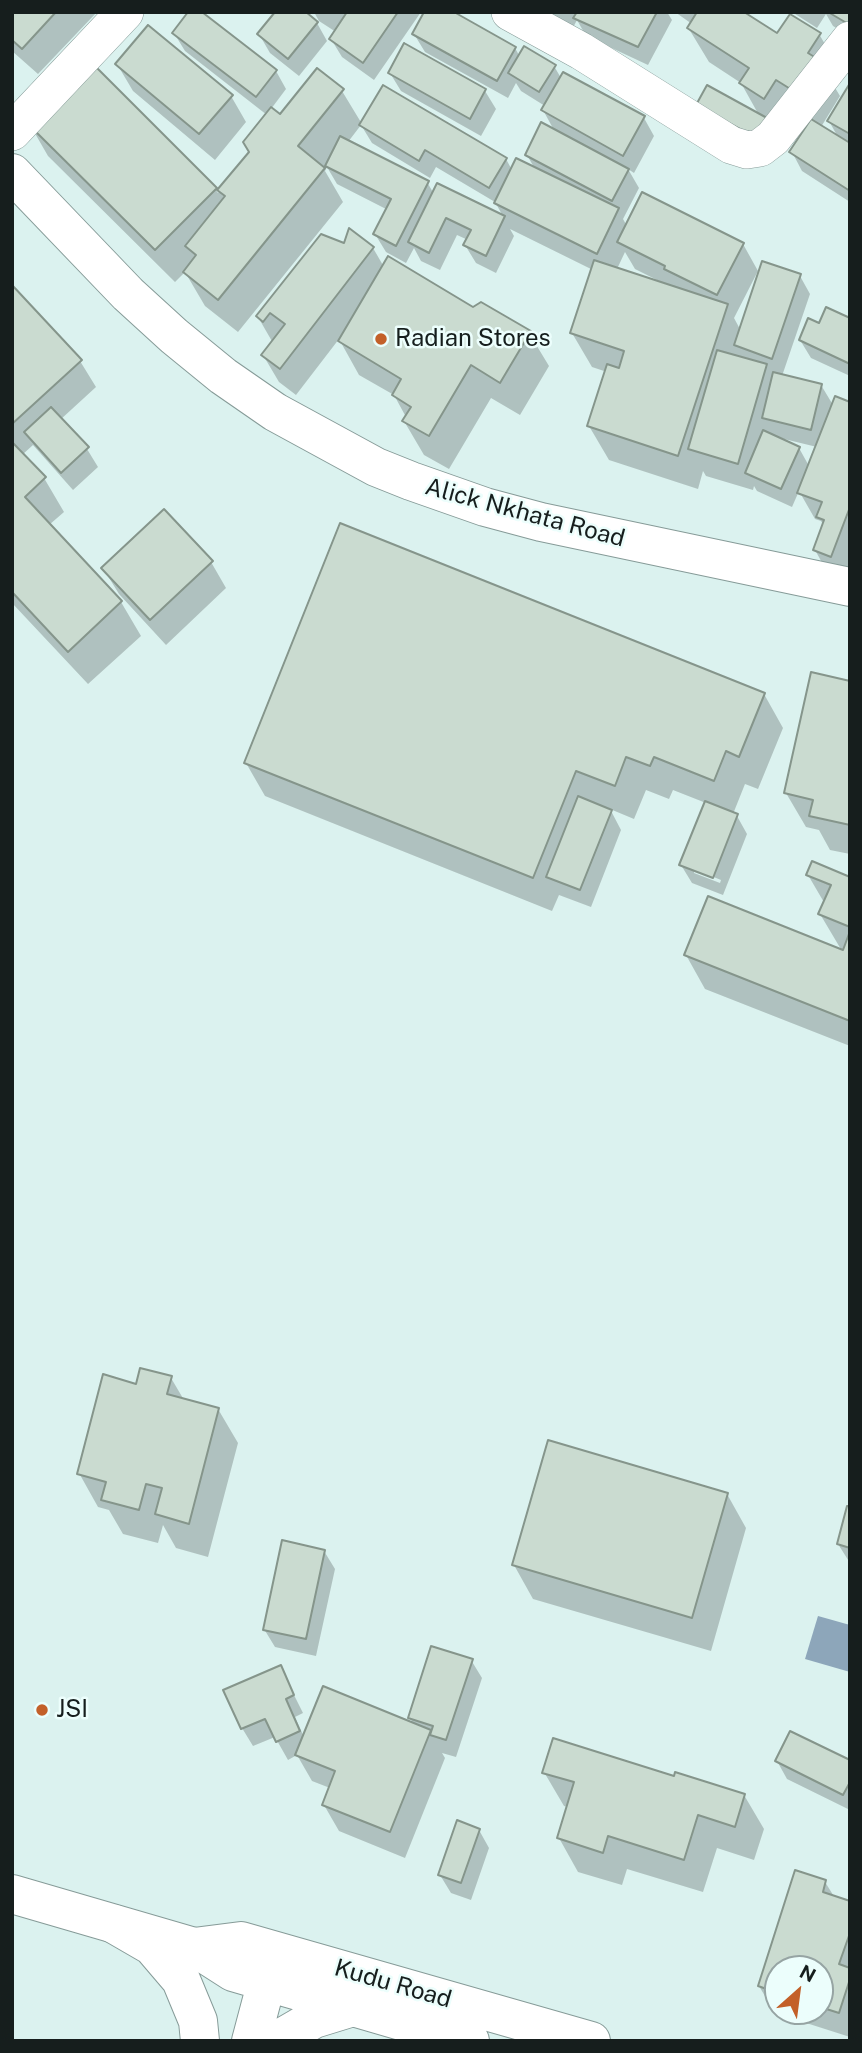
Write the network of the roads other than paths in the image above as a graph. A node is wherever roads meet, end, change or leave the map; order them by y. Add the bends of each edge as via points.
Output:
1 (125, 12) edge
2 (510, 12) edge
3 (850, 40) edge
4 (12, 132) edge
5 (12, 173) edge
6 (850, 587) edge
7 (12, 1894) edge
8 (114, 1924) junction
9 (254, 1961) junction
10 (353, 2007) junction
11 (200, 2041) edge
12 (211, 2041) edge
13 (251, 2041) edge
14 (276, 2041) edge
15 (470, 2041) edge
16 (591, 2041) edge

1 - 4 street
2 - 3 street via 731,145 747,150 760,148 773,138
5 - 6 main road, Alick Nkhata Road via 174,337 275,412 376,467 541,522
7 - 8 main road, Kudu Road
8 - 9 main road, Kudu Road
8 - 11 main road via 152,1946 181,1980 198,2021
9 - 10 main road, Kudu Road
9 - 12 main road
9 - 13 main road
9 - 16 main road, Kudu Road
10 - 14 main road via 314,2019
10 - 15 main road, Kudu Road

